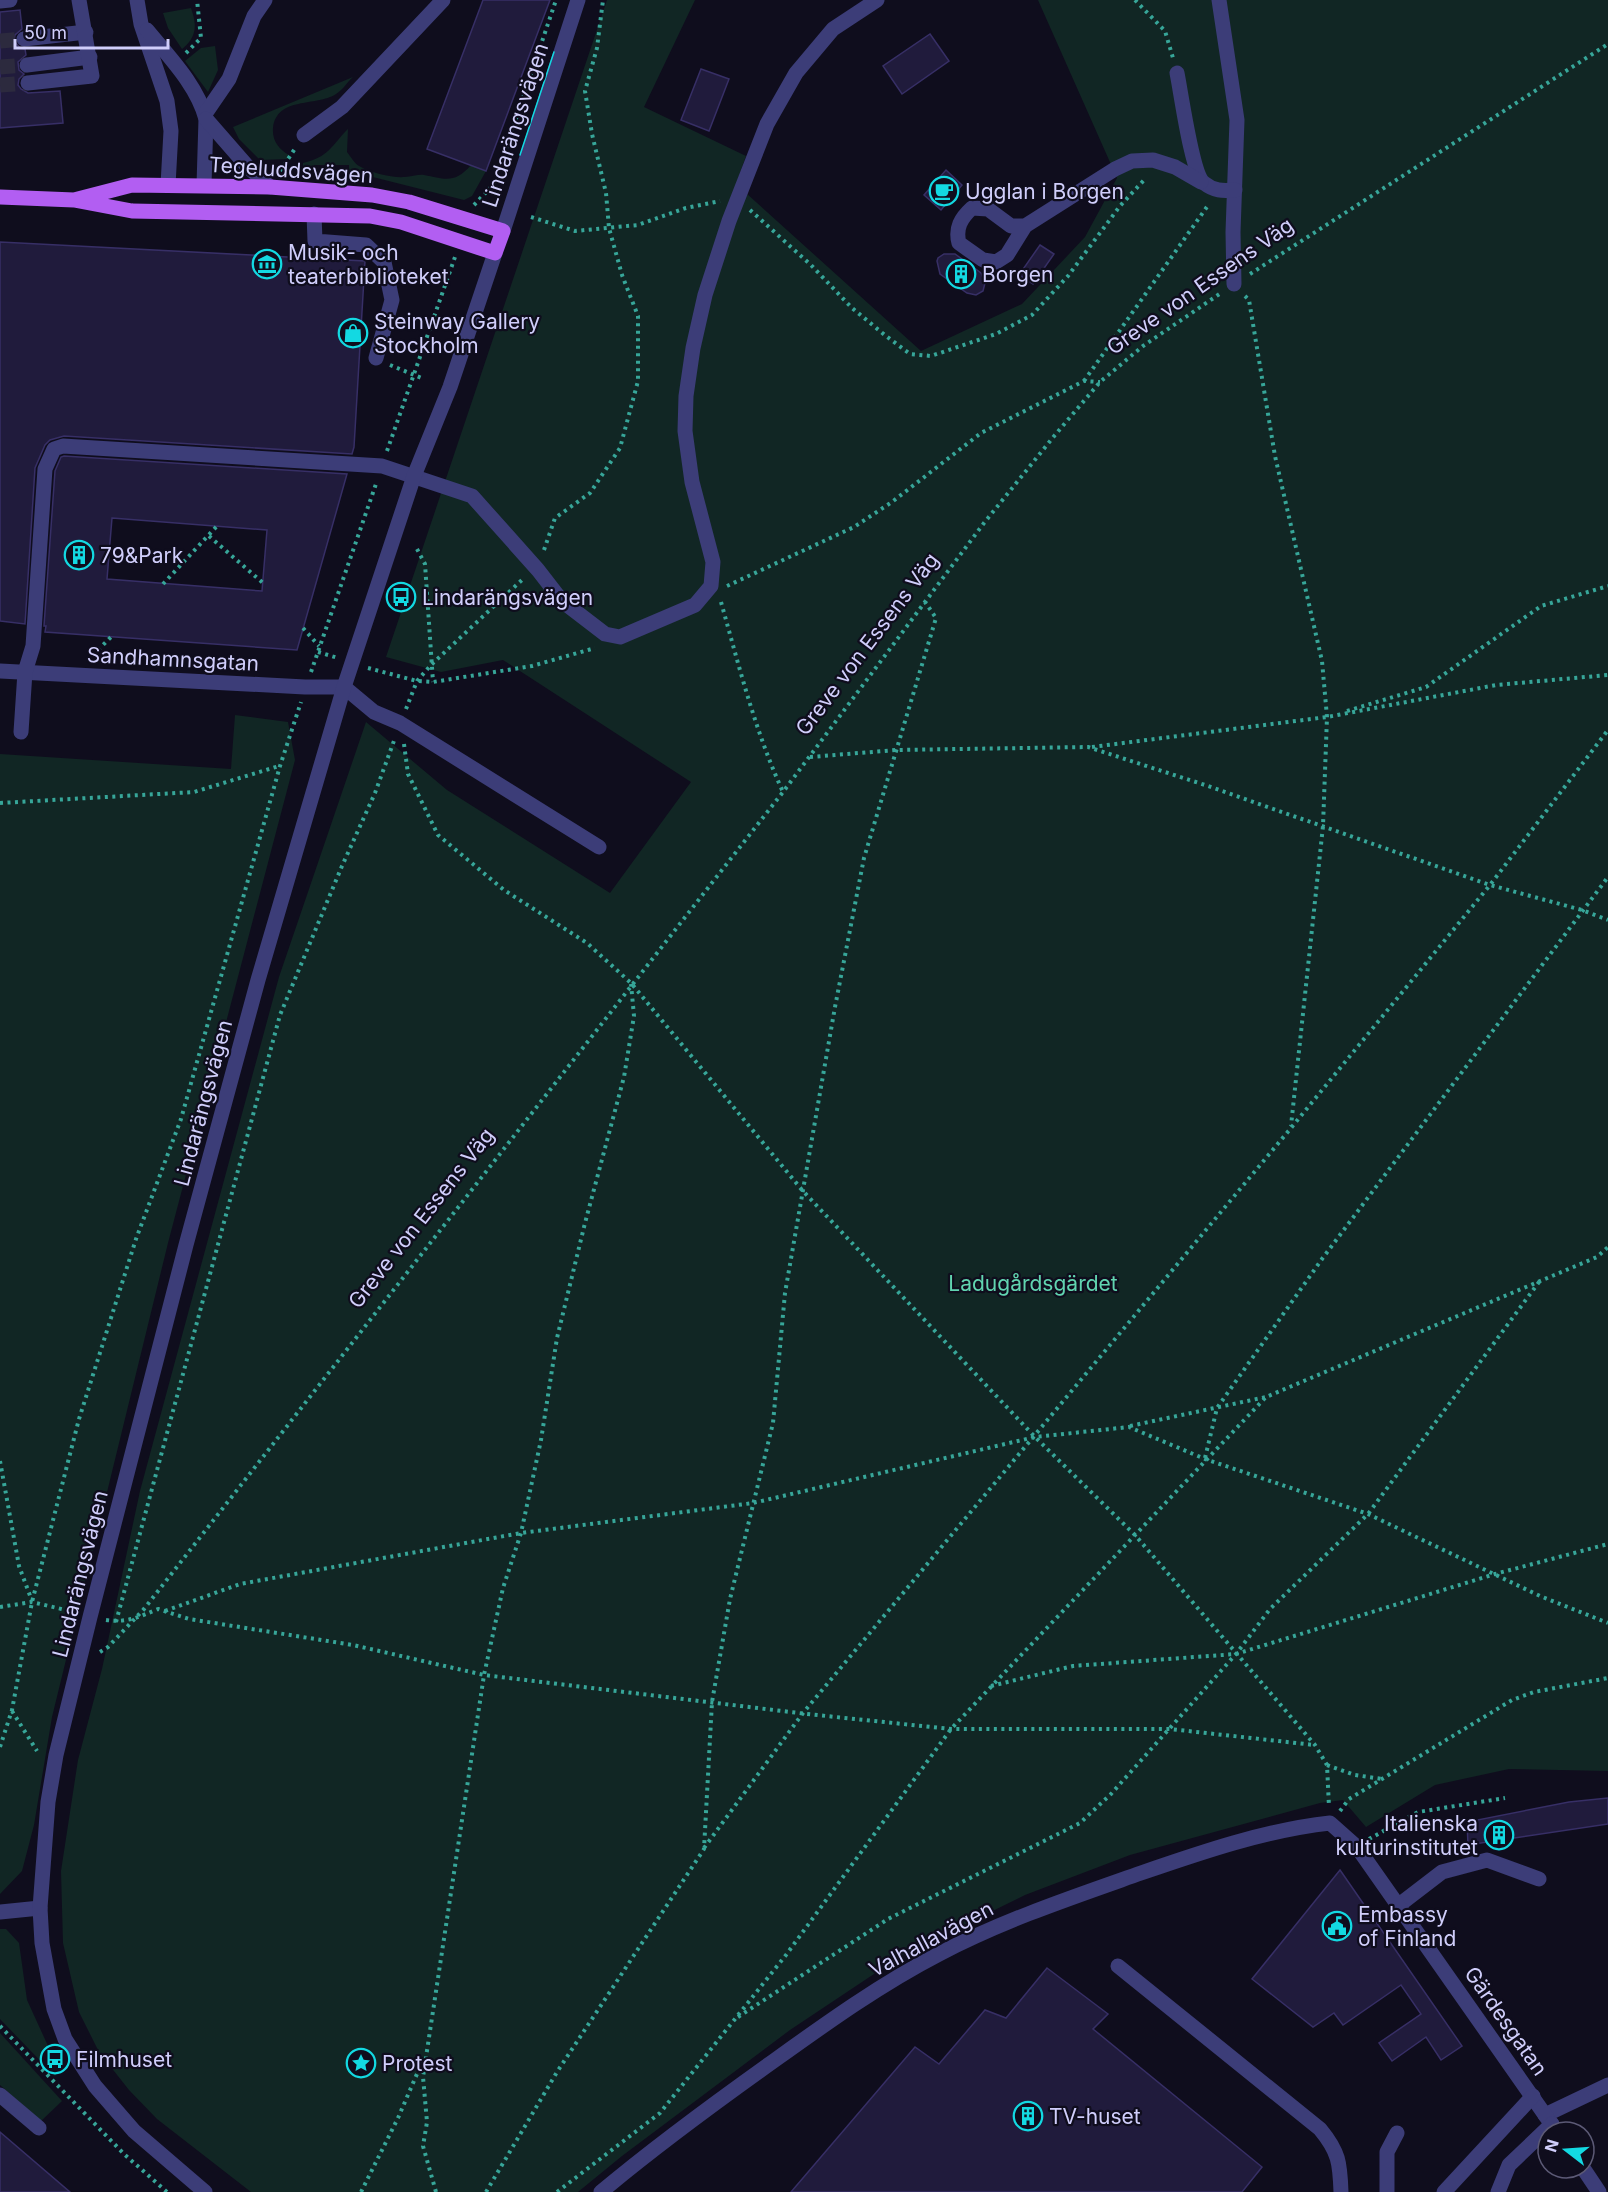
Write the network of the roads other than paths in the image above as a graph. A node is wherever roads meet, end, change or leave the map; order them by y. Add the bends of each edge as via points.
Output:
1 (10, 0) edge
2 (79, 0) edge
3 (137, 0) edge
4 (443, 0) edge
5 (578, 0) edge
6 (877, 0) edge
7 (1219, 0) edge
8 (263, 1) edge
9 (0, 2) edge
10 (141, 24) junction
11 (86, 32) junction
12 (24, 39) tunnel mouth
13 (90, 57) junction
14 (27, 65) tunnel mouth
15 (1177, 73) road end
16 (28, 83) tunnel mouth
17 (206, 117) junction
18 (304, 135) road end
19 (1202, 182) junction
20 (168, 185) junction
21 (204, 185) junction
22 (270, 187) junction
23 (1235, 190) junction
24 (0, 197) edge
25 (74, 200) junction
26 (166, 212) junction
27 (202, 212) junction
28 (314, 214) junction
29 (1025, 226) junction
30 (503, 231) junction
31 (495, 254) junction
32 (1234, 284) road end
33 (376, 358) dead end
34 (414, 476) junction
35 (0, 671) edge
36 (25, 672) junction
37 (344, 687) junction
38 (21, 732) dead end
39 (599, 847) dead end
40 (1330, 1823) joint
41 (1539, 1879) dead end
42 (1399, 1905) junction
43 (40, 1908) junction
44 (0, 1912) edge
45 (1118, 1966) dead end
46 (1608, 2085) edge
47 (0, 2095) edge
48 (1533, 2096) junction
49 (1549, 2120) edge
50 (1557, 2120) edge
51 (39, 2128) dead end
52 (1397, 2133) dead end
53 (1536, 2139) edge
54 (205, 2192) edge
55 (601, 2192) edge
56 (1341, 2192) edge
57 (1387, 2192) edge
58 (1444, 2192) edge
59 (1498, 2192) edge

1 - 9 street
2 - 11 street
3 - 10 street
4 - 18 street via 342,107
5 - 30 street, Lindarängsvägen
6 - 34 street via 833,29 796,74 767,124 705,295 686,396 685,431 692,482 713,562 711,586 696,605 620,637 605,634 562,601 472,496
7 - 23 street via 1238,120
8 - 17 street via 230,80
10 - 17 street via 196,93
10 - 20 street via 167,101 171,131
11 - 12 street
11 - 13 street
13 - 14 street
13 - 16 street via 92,76
15 - 19 street via 1195,166
17 - 21 street
17 - 22 street
19 - 23 street via 1218,191
19 - 29 street via 1153,160 1132,161
20 - 21 main road, Tegeluddsvägen
20 - 25 main road, Tegeluddsvägen via 132,185
20 - 26 main road
21 - 22 main road, Tegeluddsvägen
21 - 27 main road
22 - 30 main road, Tegeluddsvägen via 410,202
23 - 32 street
24 - 25 main road, Tegeluddsvägen
25 - 26 main road, Tegeluddsvägen via 132,211
26 - 27 main road, Tegeluddsvägen
27 - 28 main road, Tegeluddsvägen
28 - 31 main road, Tegeluddsvägen via 370,216 401,222
28 - 33 street via 315,241 366,245 384,262 392,300
29 - 29 street via 1011,226 988,209 972,208 956,231 959,243 983,260 996,262 1007,255
30 - 31 main road, Lindarängsvägen
31 - 34 street, Lindarängsvägen via 450,387
34 - 36 street via 372,464 63,446 54,449 45,469 33,646
34 - 37 street, Lindarängsvägen
35 - 36 street, Sandhamnsgatan
36 - 37 street, Sandhamnsgatan
36 - 38 street
37 - 39 street via 374,712 400,723
37 - 43 street, Lindarängsvägen via 258,980 81,1650 48,1802
40 - 42 street, Gärdesgatan via 1357,1847
40 - 55 street, Valhallavägen via 1296,1827 1177,1861 1036,1909 939,1954 831,2020
41 - 42 street via 1487,1860 1442,1872
42 - 48 street, Gärdesgatan
43 - 44 street
43 - 54 street, Lindarängsvägen via 47,1980 65,2039 95,2086 134,2131
45 - 56 street via 1320,2128 1333,2145 1340,2165
46 - 50 street via 1593,2090
47 - 51 street
48 - 49 street, Gärdesgatan
48 - 58 street
52 - 57 street via 1387,2152
53 - 59 street via 1509,2165

